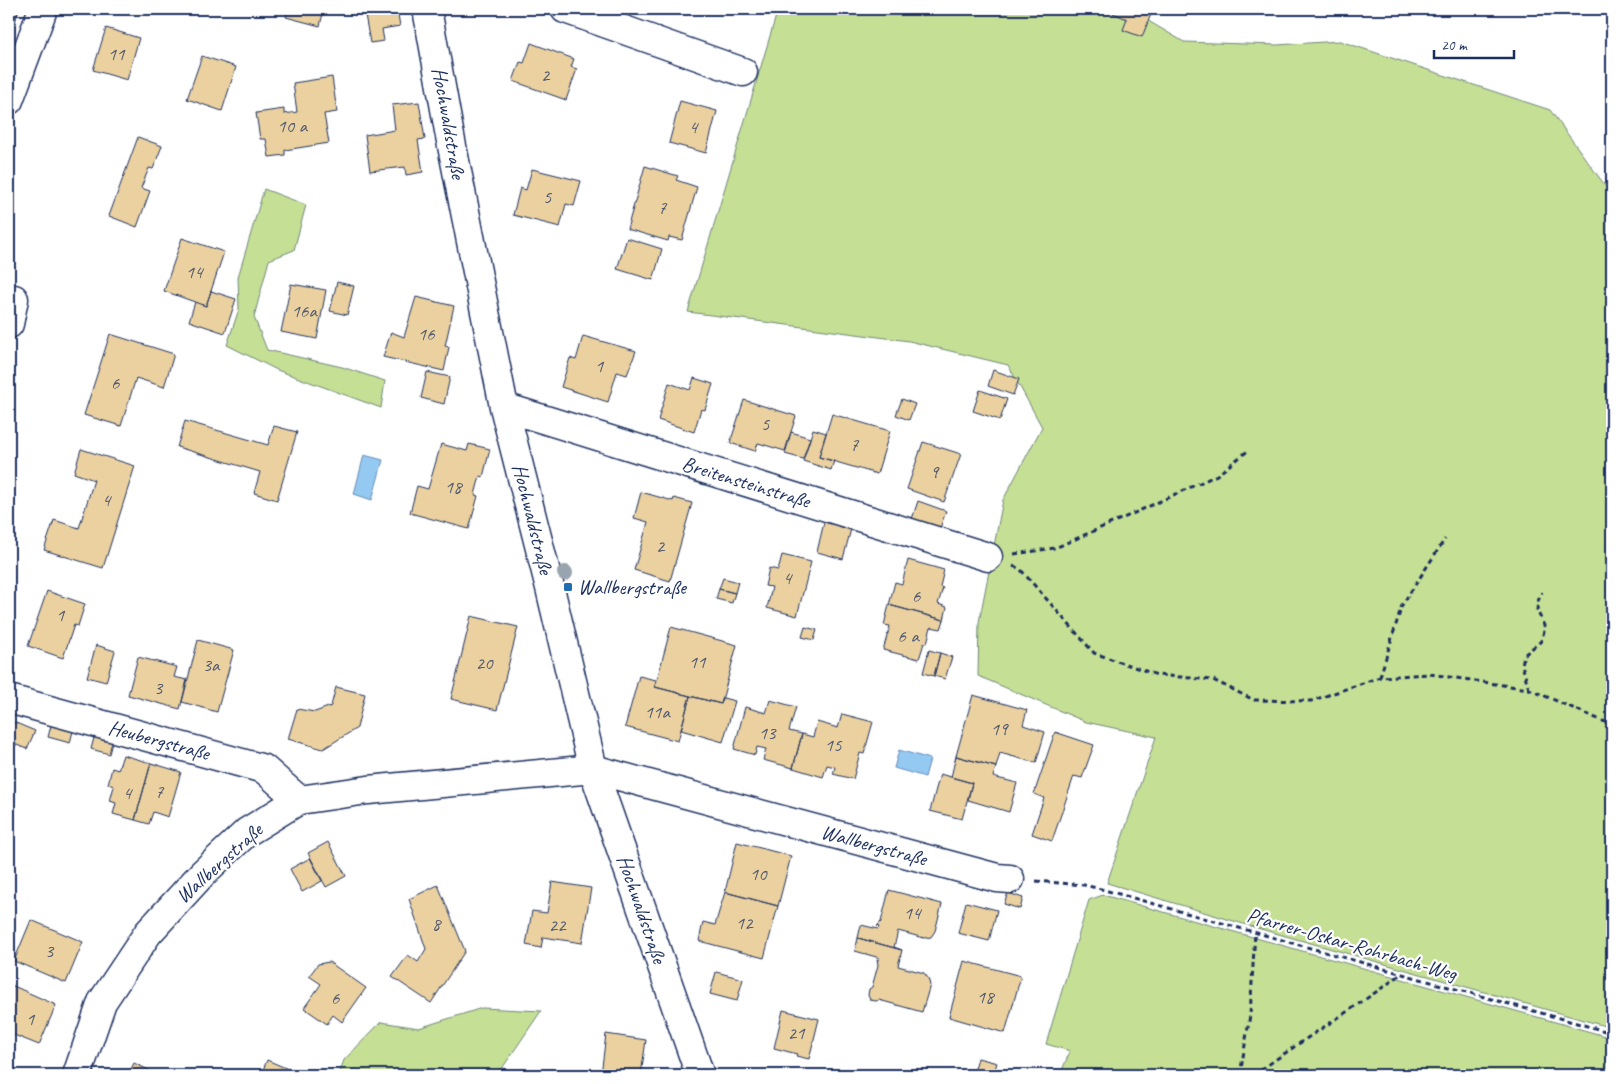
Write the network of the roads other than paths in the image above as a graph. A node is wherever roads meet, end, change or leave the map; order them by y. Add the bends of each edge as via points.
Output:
1 (43, 9) edge
2 (427, 9) edge
3 (564, 9) edge
4 (743, 72) dead end
5 (9, 100) edge
6 (504, 407) junction
7 (988, 557) road end
8 (9, 699) edge
9 (593, 769) junction
10 (299, 800) junction
11 (1010, 879) road end
12 (77, 1075) edge
13 (700, 1075) edge

1 - 5 street
2 - 6 street, Hochwaldstraße
3 - 4 street
6 - 7 street, Breitensteinstraße
6 - 9 street, Hochwaldstraße
8 - 10 street, Heubergstraße via 264,769
9 - 10 street, Wallbergstraße via 368,790
9 - 11 street, Wallbergstraße
9 - 13 street, Hochwaldstraße
10 - 12 street, Wallbergstraße via 247,832 203,872 148,933 102,1002

